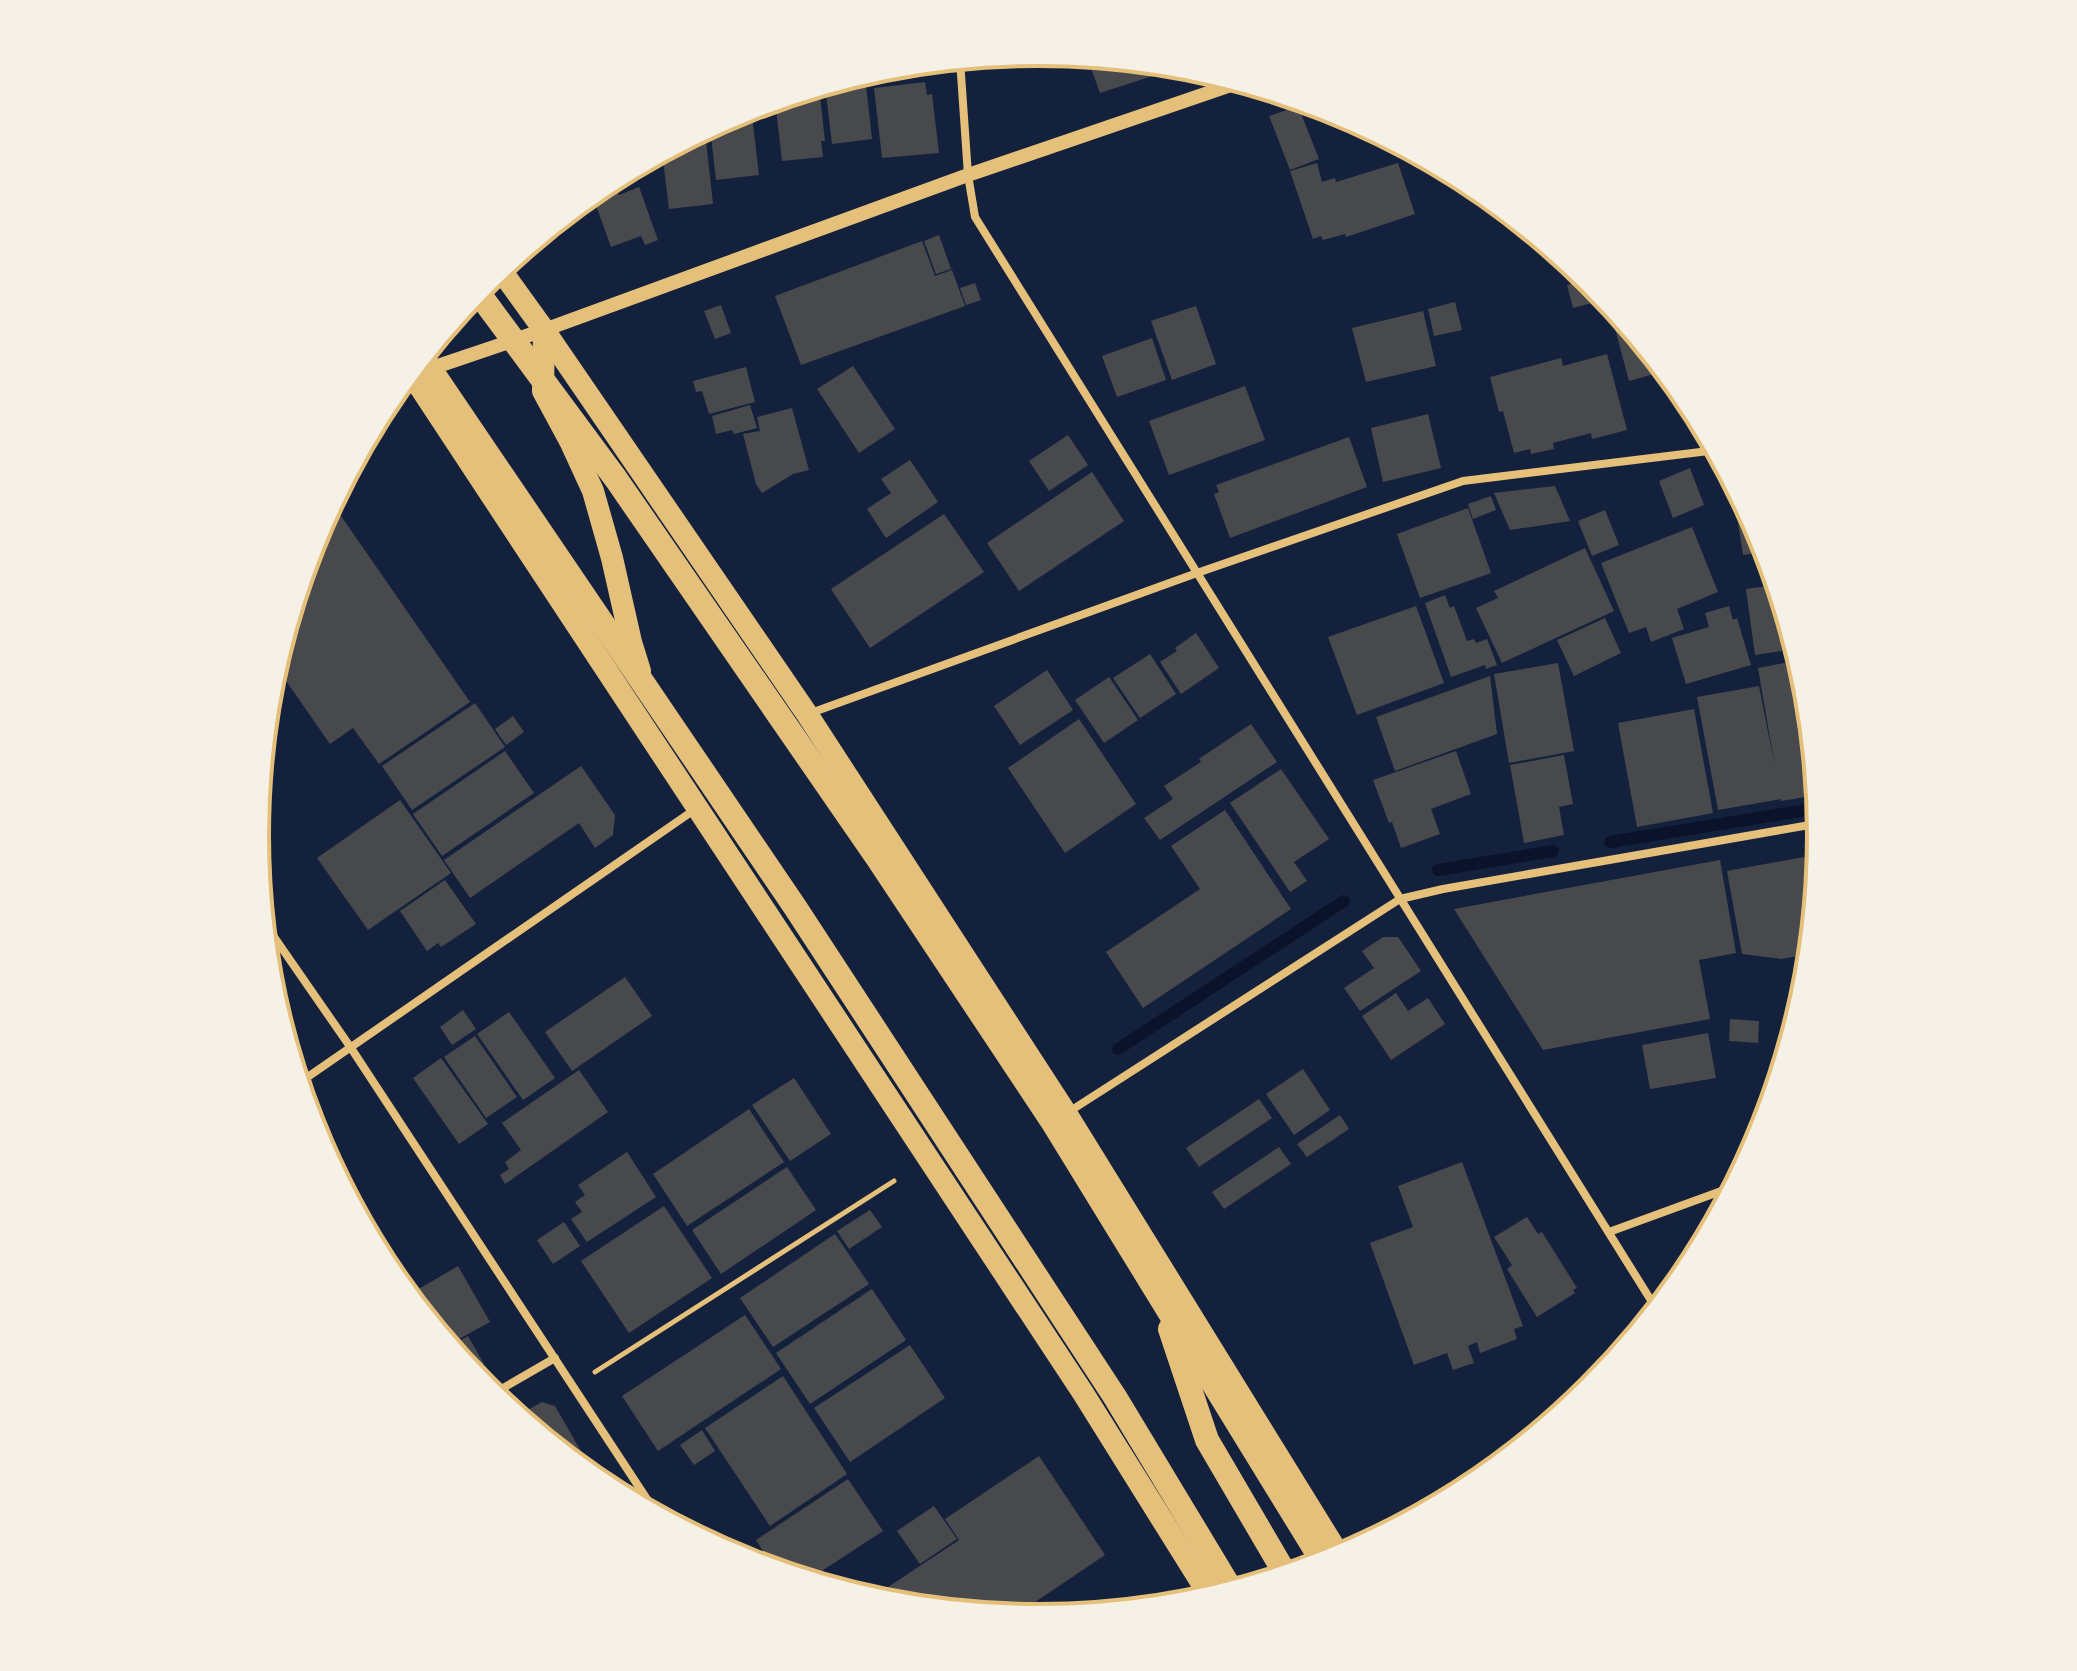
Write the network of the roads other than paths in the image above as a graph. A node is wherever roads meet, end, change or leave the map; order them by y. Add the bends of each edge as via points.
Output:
1 (961, 71) edge
2 (1222, 88) edge
3 (968, 175) junction
4 (507, 279) edge
5 (485, 301) edge
6 (544, 330) junction
7 (431, 363) edge
8 (421, 377) edge
9 (420, 378) edge
10 (1705, 451) edge
11 (1197, 573) junction
12 (807, 714) junction
13 (698, 807) junction
14 (1808, 825) edge
15 (1400, 899) junction
16 (277, 941) edge
17 (351, 1048) junction
18 (308, 1077) edge
19 (1066, 1113) junction
20 (1721, 1191) edge
21 (1609, 1232) junction
22 (1156, 1289) junction
23 (1651, 1301) edge
24 (555, 1358) junction
25 (503, 1388) edge
26 (645, 1497) edge
27 (1333, 1546) edge
28 (1317, 1552) edge
29 (1281, 1566) edge
30 (1226, 1582) edge
31 (1204, 1587) edge

1 - 3 street
2 - 3 street
3 - 6 street
3 - 11 street via 975,217
4 - 6 highway
5 - 22 highway via 616,479 878,859
6 - 7 street
6 - 12 highway
6 - 13 highway via 543,391 593,491 651,706
8 - 30 highway via 812,933 1115,1397
9 - 13 highway
10 - 11 street via 1463,481
11 - 12 street
11 - 15 street
12 - 19 highway
13 - 17 street
13 - 31 highway
14 - 15 street
15 - 19 street
15 - 21 street
16 - 17 street
17 - 18 street
17 - 24 street
19 - 27 highway
20 - 21 street
21 - 23 street
22 - 28 highway
22 - 29 highway via 1207,1440
24 - 25 street
24 - 26 street

